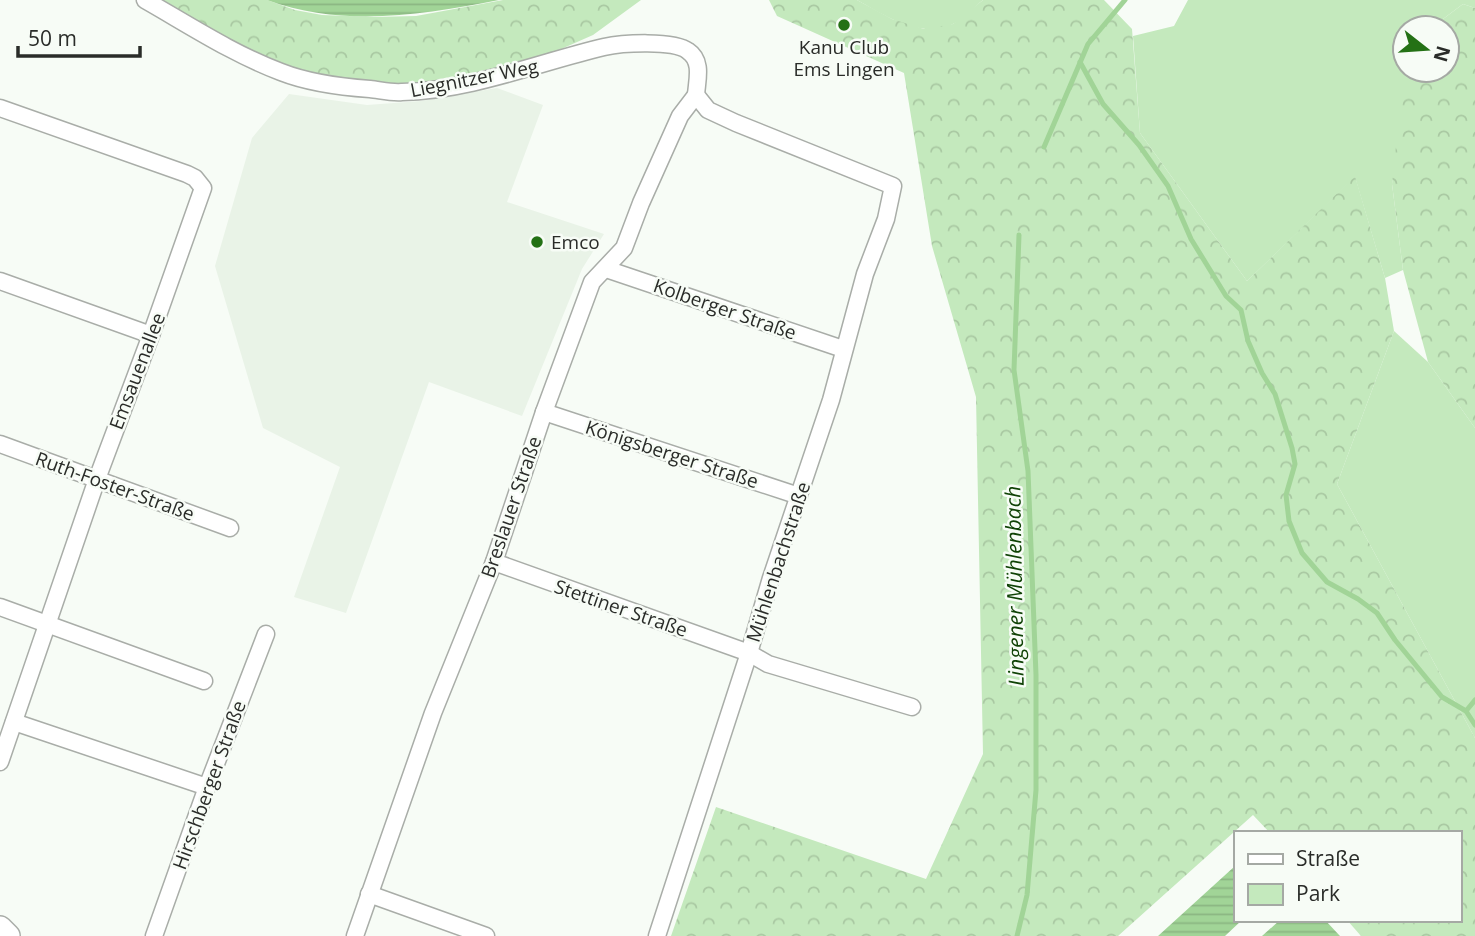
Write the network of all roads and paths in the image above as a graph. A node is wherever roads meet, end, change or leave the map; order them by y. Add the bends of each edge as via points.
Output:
1 (145, 0) edge
2 (696, 95) junction
3 (0, 108) edge
4 (606, 269) junction
5 (0, 281) edge
6 (151, 335) junction
7 (843, 349) junction
8 (544, 412) junction
9 (0, 444) edge
10 (97, 479) junction
11 (799, 496) junction
12 (230, 528) dead end
13 (494, 562) junction
14 (0, 607) edge
15 (48, 625) junction
16 (266, 634) dead end
17 (749, 653) junction
18 (204, 681) dead end
19 (912, 707) dead end
20 (14, 722) junction
21 (0, 762) edge
22 (207, 788) junction
23 (369, 894) junction
24 (0, 929) edge
25 (8, 936) edge
26 (154, 936) edge
27 (355, 936) edge
28 (486, 936) edge
29 (657, 936) edge

1 - 2 street, Liegnitzer Weg via 248,58 284,73 346,87 402,92 447,86 607,46 654,44 690,51 698,64
2 - 4 street, Breslauer Straße via 680,117 624,248
2 - 7 street, Mühlenbachstraße via 708,110 736,123 893,186
3 - 6 street, Emsauenallee via 195,177 203,188
4 - 7 street, Kolberger Straße
4 - 8 street, Breslauer Straße via 592,282
5 - 6 street
6 - 10 street, Emsauenallee
7 - 11 street, Mühlenbachstraße
8 - 11 street, Königsberger Straße
8 - 13 street, Breslauer Straße
9 - 10 street, Ruth-Foster-Straße
10 - 12 street, Ruth-Foster-Straße
10 - 15 street, Emsauenallee
11 - 17 street, Mühlenbachstraße
13 - 17 street, Stettiner Straße
13 - 23 street, Breslauer Straße via 433,713
14 - 15 street
15 - 18 street
15 - 20 street, Emsauenallee
16 - 22 street, Hirschberger Straße
17 - 19 street, Stettiner Straße via 768,664
17 - 29 street, Mühlenbachstraße
20 - 21 street, Emsauenallee
20 - 22 street
22 - 26 street, Hirschberger Straße
23 - 27 street, Breslauer Straße
23 - 28 street
24 - 25 street

